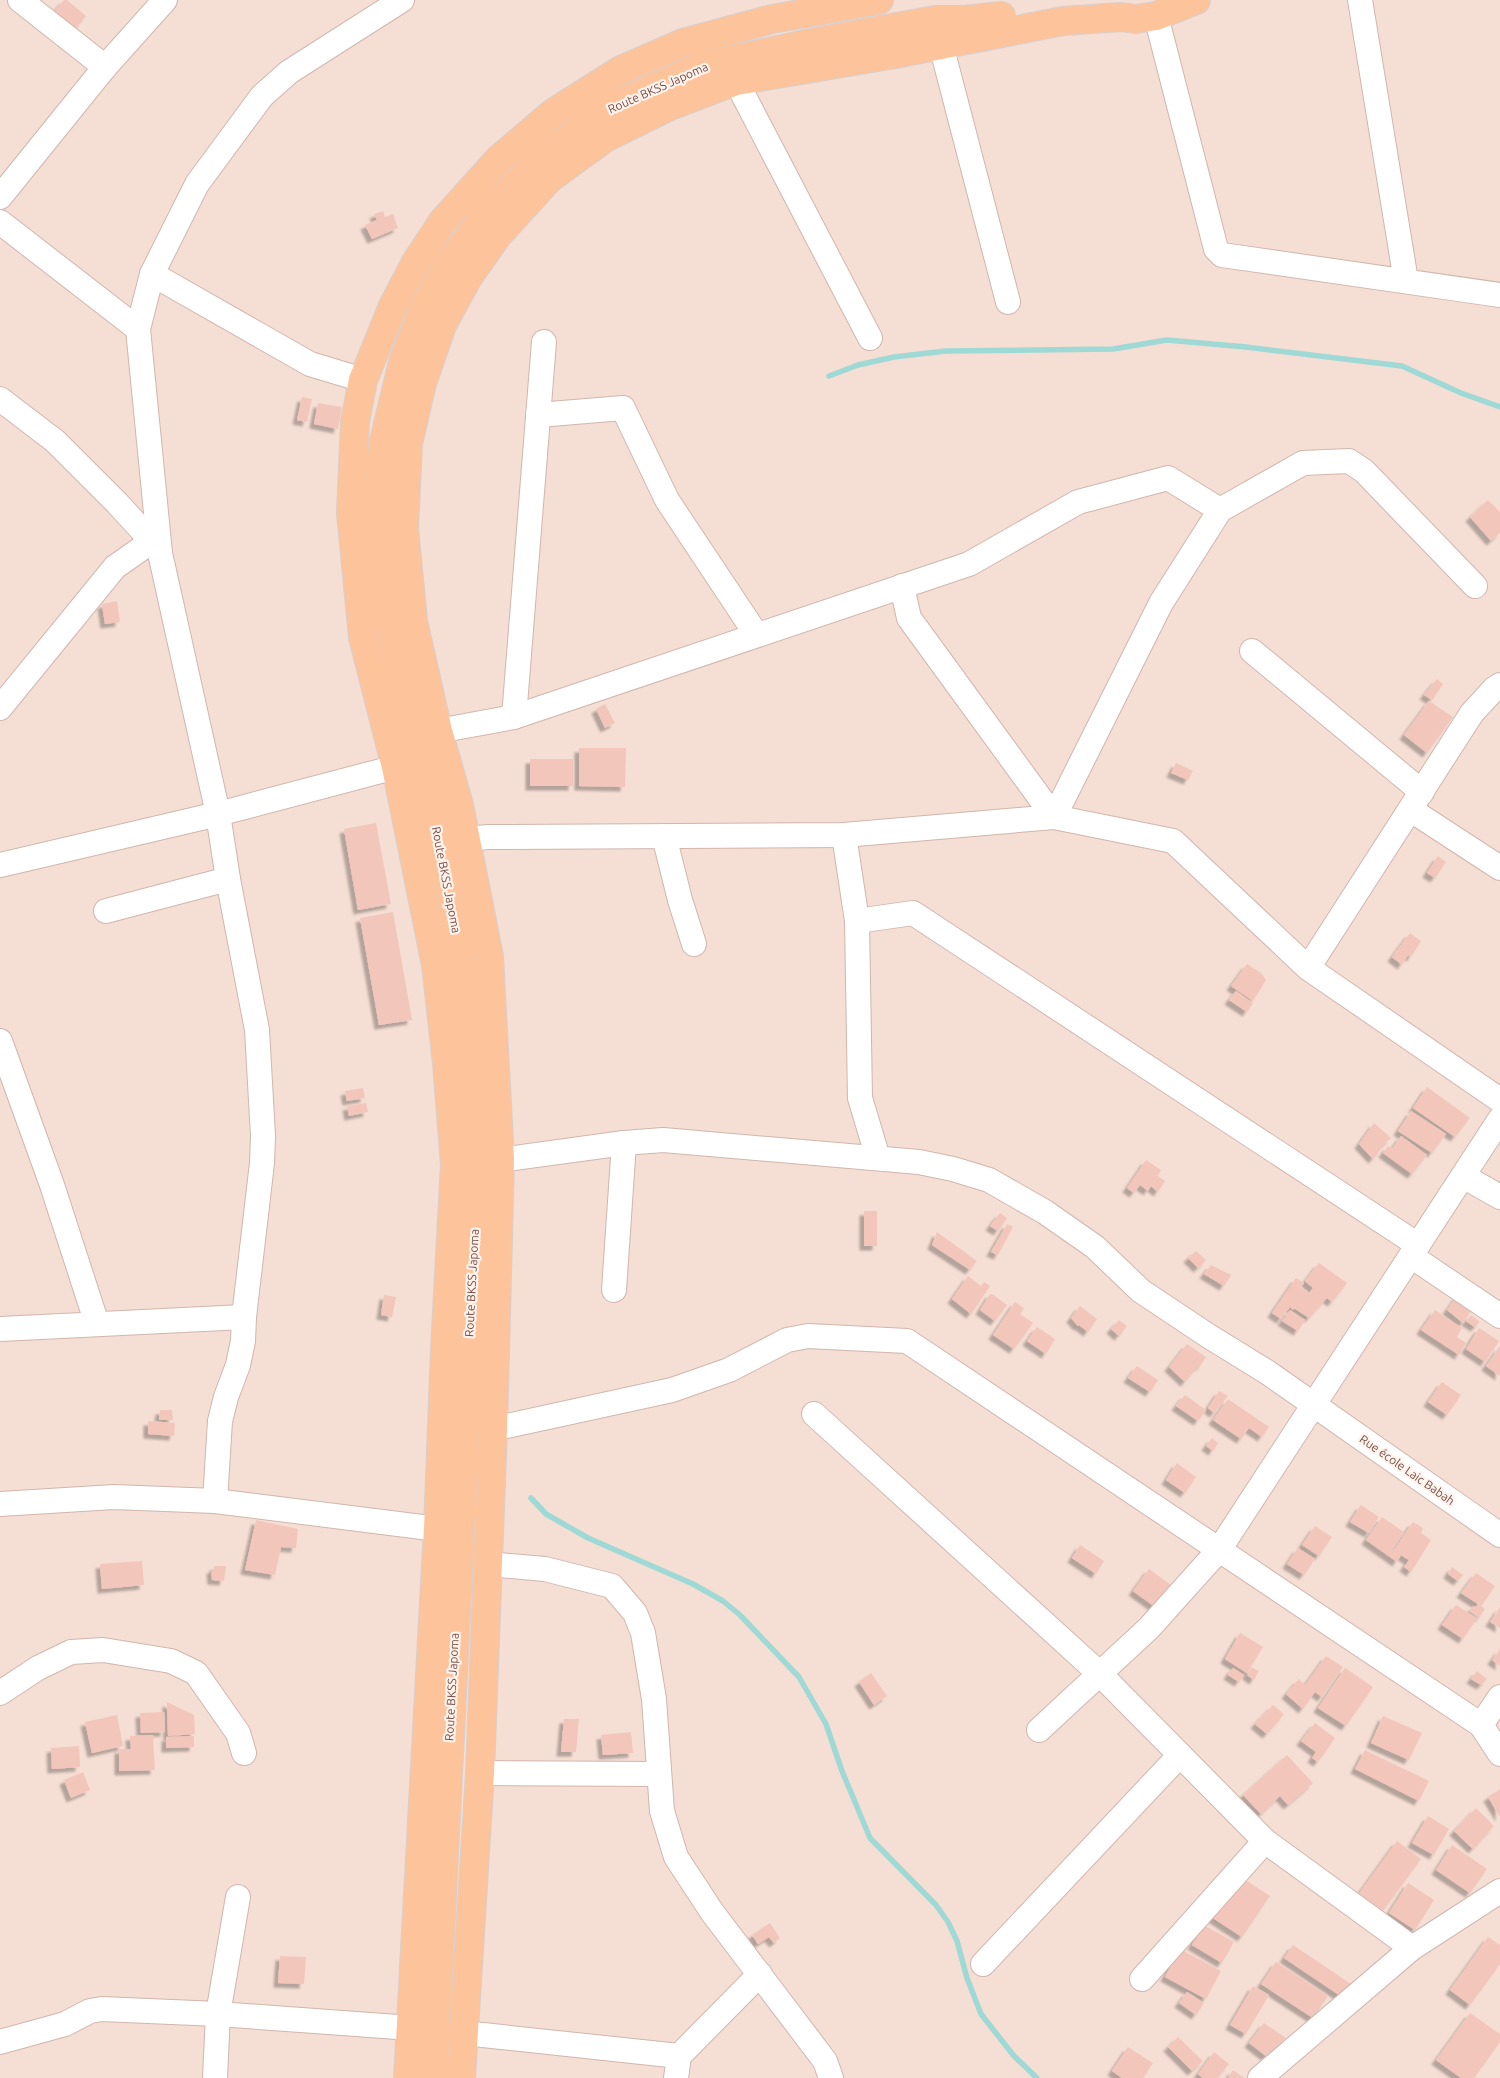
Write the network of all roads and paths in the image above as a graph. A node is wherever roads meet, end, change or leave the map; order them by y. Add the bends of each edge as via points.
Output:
1 (20, 0) edge
2 (165, 0) edge
3 (402, 0) edge
4 (879, 0) edge
5 (992, 0) edge
6 (1360, 0) edge
7 (1177, 6) edge
8 (1113, 8) edge
9 (938, 32) junction
10 (105, 67) junction
11 (736, 81) junction
12 (2, 192) edge
13 (0, 222) edge
14 (152, 274) junction
15 (1406, 281) junction
16 (1500, 295) edge
17 (1008, 302) dead end
18 (138, 329) junction
19 (870, 338) dead end
20 (544, 342) dead end
21 (363, 380) junction
22 (0, 399) edge
23 (538, 415) junction
24 (1220, 510) junction
25 (156, 547) junction
26 (902, 586) junction
27 (1475, 586) dead end
28 (756, 634) junction
29 (1252, 651) dead end
30 (1500, 685) edge
31 (0, 708) edge
32 (514, 717) junction
33 (438, 731) junction
34 (396, 767) junction
35 (1416, 801) junction
36 (218, 814) junction
37 (1054, 818) junction
38 (844, 834) junction
39 (664, 836) junction
40 (466, 839) junction
41 (0, 865) edge
42 (1500, 868) edge
43 (228, 879) junction
44 (106, 911) dead end
45 (857, 921) junction
46 (694, 944) dead end
47 (1308, 968) junction
48 (0, 1040) edge
49 (1500, 1100) edge
50 (1500, 1119) edge
51 (624, 1143) junction
52 (878, 1158) junction
53 (500, 1160) junction
54 (1463, 1176) junction
55 (1500, 1197) edge
56 (1414, 1250) junction
57 (614, 1290) dead end
58 (1500, 1316) edge
59 (244, 1317) junction
60 (96, 1324) junction
61 (0, 1328) edge
62 (1314, 1404) junction
63 (814, 1414) dead end
64 (493, 1429) junction
65 (215, 1501) junction
66 (0, 1504) edge
67 (438, 1529) junction
68 (1500, 1535) edge
69 (1220, 1550) junction
70 (488, 1564) junction
71 (1100, 1674) junction
72 (0, 1693) edge
73 (1500, 1697) edge
74 (1481, 1725) junction
75 (1039, 1730) dead end
76 (244, 1753) dead end
77 (1500, 1754) edge
78 (1180, 1755) junction
79 (480, 1773) junction
80 (659, 1774) junction
81 (1265, 1840) junction
82 (1500, 1891) edge
83 (238, 1897) dead end
84 (1412, 1948) junction
85 (983, 1964) dead end
86 (760, 1974) junction
87 (1142, 1979) dead end
88 (218, 2014) junction
89 (411, 2028) junction
90 (464, 2033) junction
91 (0, 2042) edge
92 (677, 2067) edge
93 (215, 2078) edge
94 (408, 2078) edge
95 (433, 2078) edge
96 (461, 2078) edge
97 (831, 2078) edge
98 (1260, 2078) edge

1 - 10 street
2 - 10 street
3 - 14 street via 289,72 262,96 197,184
4 - 21 main road via 772,19 683,43 621,70 553,113 498,160 443,221 393,306
5 - 9 main road via 962,5
6 - 15 street
7 - 8 main road via 1136,19
7 - 15 street via 1216,249 1222,256
8 - 9 main road via 1064,21
9 - 11 main road
9 - 17 street
9 - 95 main road, Route BKSS Japoma via 815,42 702,66 608,108 533,167 488,211 446,267 423,310 403,362 383,445 377,523 386,613 452,901 468,1002 476,1085 478,1168
10 - 12 street
11 - 19 street
11 - 33 main road via 670,106 605,138 549,179 497,236 467,279 442,325 422,383 408,443 404,528 413,621
13 - 18 street
14 - 18 street
14 - 21 street via 310,364
15 - 16 street
18 - 25 street
20 - 23 street
21 - 34 main road via 355,422 351,513 363,637
22 - 25 street via 55,441
23 - 28 street via 623,408 667,500
23 - 32 street
24 - 26 street via 1168,478 1078,502 969,564
24 - 27 street via 1304,463 1349,461 1364,470
24 - 37 street via 1161,603
25 - 31 street via 115,567
25 - 36 street
26 - 28 street
26 - 37 street via 909,618
28 - 32 street
29 - 35 street
30 - 35 street via 1472,713
32 - 33 street
33 - 40 main road
34 - 36 street
34 - 67 main road via 436,965 455,1164
35 - 42 street
35 - 47 street
36 - 41 street
36 - 43 street
37 - 38 street
37 - 47 street via 1173,841
38 - 39 street
38 - 45 street
39 - 40 street
39 - 46 street
40 - 53 main road via 489,957
43 - 44 street
43 - 59 street via 257,1030 264,1136
45 - 52 street via 860,1098
45 - 56 street via 913,913
47 - 49 street
48 - 60 street via 52,1185
50 - 54 street
51 - 52 street, Rue école Laic Babah via 663,1140
51 - 53 street, Rue école Laic Babah
51 - 57 street
52 - 62 street, Rue école Laic Babah via 919,1162 989,1180 1095,1247 1141,1291
53 - 64 main road
54 - 55 street
54 - 56 street
56 - 58 street
56 - 62 street
59 - 60 street
59 - 65 street via 238,1365 220,1421
60 - 61 street
62 - 68 street, Rue école Laic Babah
62 - 69 street
63 - 71 street
64 - 69 street via 672,1390 729,1370 787,1340 808,1336 908,1341
64 - 70 main road
65 - 66 street via 114,1498
65 - 67 street
67 - 89 main road
69 - 71 street via 1149,1628
69 - 74 street
70 - 79 main road
70 - 80 street via 545,1569 584,1578 612,1586 625,1599 643,1633 654,1699
71 - 75 street
71 - 78 street
72 - 76 street via 38,1668 71,1652 103,1650 171,1660 196,1673 238,1733
73 - 74 street
74 - 77 street
78 - 81 street
78 - 85 street
79 - 80 street
79 - 90 main road
80 - 86 street via 662,1811 676,1857 712,1912
81 - 84 street
81 - 87 street
82 - 84 street
83 - 88 street
84 - 98 street
86 - 92 street
86 - 97 street via 825,2061
88 - 89 street
88 - 91 street via 102,2009 90,2011 65,2024
88 - 93 street
89 - 94 main road
90 - 92 street
90 - 96 main road

